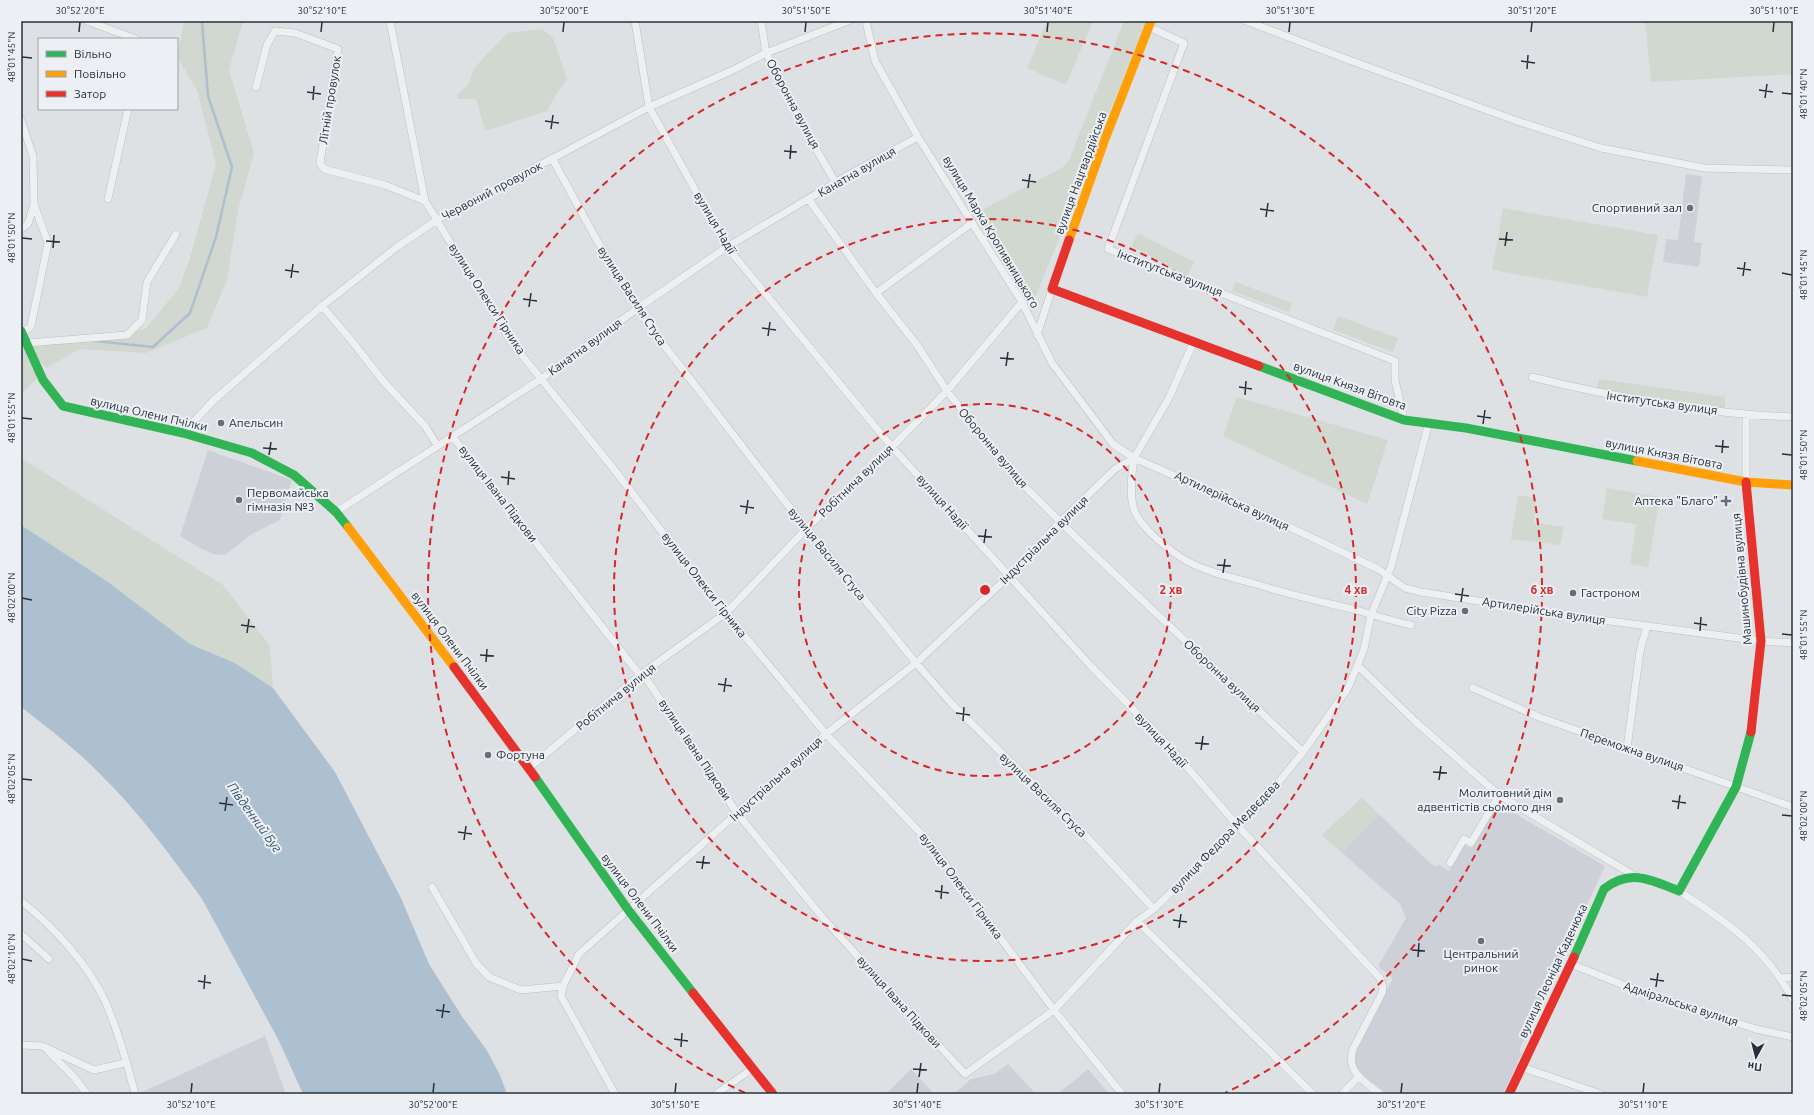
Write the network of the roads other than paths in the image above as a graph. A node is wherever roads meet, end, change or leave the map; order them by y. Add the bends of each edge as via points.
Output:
1 (87, 21) edge
2 (390, 21) edge
3 (635, 21) edge
4 (761, 21) edge
5 (848, 21) edge
6 (866, 21) edge
7 (1246, 21) edge
8 (1150, 24) edge
9 (133, 38) edge
10 (766, 53) junction
11 (256, 87) dead end
12 (649, 107) junction
13 (128, 110) edge
14 (21, 120) edge
15 (918, 137) junction
16 (552, 158) junction
17 (1793, 170) edge
18 (836, 183) junction
19 (108, 199) dead end
20 (425, 200) junction
21 (808, 200) junction
22 (34, 204) junction
23 (437, 220) junction
24 (972, 223) junction
25 (21, 229) edge
26 (176, 234) dead end
27 (727, 247) junction
28 (1052, 289) junction
29 (876, 292) junction
30 (1022, 302) junction
31 (322, 306) junction
32 (638, 308) junction
33 (22, 332) edge
34 (1037, 334) junction
35 (1194, 342) junction
36 (27, 343) junction
37 (1532, 378) dead end
38 (541, 379) junction
39 (947, 392) junction
40 (1746, 416) junction
41 (1793, 417) edge
42 (1404, 420) junction
43 (1429, 422) junction
44 (183, 433) junction
45 (452, 436) junction
46 (437, 445) junction
47 (892, 447) junction
48 (1134, 458) junction
49 (1746, 482) junction
50 (1793, 484) edge
51 (336, 512) junction
52 (1060, 522) junction
53 (807, 528) junction
54 (1008, 576) junction
55 (1388, 576) junction
56 (726, 613) junction
57 (1371, 615) junction
58 (1411, 625) dead end
59 (1647, 626) junction
60 (1761, 641) junction
61 (1793, 643) edge
62 (916, 663) junction
63 (1358, 666) junction
64 (640, 675) junction
65 (1472, 688) dead end
66 (826, 734) junction
67 (1627, 748) junction
68 (1303, 752) junction
69 (529, 768) junction
70 (1736, 787) junction
71 (1499, 795) junction
72 (1793, 807) edge
73 (738, 813) junction
74 (1237, 825) junction
75 (1450, 863) dead end
76 (1634, 876) junction
77 (432, 887) dead end
78 (1679, 891) junction
79 (21, 901) edge
80 (1154, 909) junction
81 (629, 911) junction
82 (1137, 921) junction
83 (21, 934) edge
84 (49, 959) dead end
85 (1571, 964) junction
86 (1793, 977) edge
87 (1781, 978) junction
88 (563, 986) junction
89 (1793, 1000) edge
90 (1054, 1010) junction
91 (1793, 1037) edge
92 (21, 1045) edge
93 (42, 1046) junction
94 (125, 1063) junction
95 (1521, 1067) junction
96 (752, 1069) junction
97 (965, 1074) joint
98 (1359, 1076) junction
99 (87, 1094) edge
100 (135, 1094) edge
101 (615, 1094) edge
102 (716, 1094) edge
103 (773, 1094) edge
104 (1122, 1094) edge
105 (1313, 1094) edge
106 (1342, 1094) edge
107 (1380, 1094) edge
108 (1509, 1094) edge
109 (1601, 1094) edge

1 - 9 street
2 - 20 street, вулиця Олекси Гірника
3 - 12 street, вулиця Надії
4 - 10 street, Оборонна вулиця
5 - 10 street, Червоний провулок
6 - 15 street, вулиця Марка Кропивницького via 875,61
7 - 17 street via 1520,122 1601,148 1704,168
8 - 28 street, вулиця Нацгвардійська
8 - 42 street, Інститутська вулиця via 1184,43 1108,249 1395,361 1395,380
10 - 12 street, Червоний провулок via 732,71
10 - 18 street, Оборонна вулиця
11 - 20 street, Літній провулок via 267,45 275,31 295,33 338,49 320,163 324,169 385,185
12 - 16 street, Червоний провулок
12 - 27 street, вулиця Надії
13 - 19 street
14 - 22 street via 33,156
15 - 18 street, Канатна вулиця
15 - 24 street, вулиця Марка Кропивницького
16 - 23 street, Червоний провулок
16 - 32 street, вулиця Василя Стуса via 594,237
18 - 21 street, Канатна вулиця
20 - 23 street, вулиця Олекси Гірника
21 - 27 street, Канатна вулиця
21 - 29 street, Оборонна вулиця
22 - 25 street via 28,224
22 - 33 street via 48,243 31,326
23 - 31 street, Червоний провулок via 397,247
23 - 38 street, вулиця Олекси Гірника via 512,343
24 - 29 street
24 - 30 street, вулиця Марка Кропивницького
26 - 36 street via 147,282 142,320 127,335
27 - 32 street, Канатна вулиця
27 - 47 street, вулиця Надії
28 - 34 street, вулиця Нацгвардійська
28 - 35 street, вулиця Князя Вітовта
29 - 39 street, Оборонна вулиця via 917,345
30 - 34 street, вулиця Марка Кропивницького
30 - 39 street, Робітнича вулиця
31 - 44 street, Червоний провулок via 214,400
31 - 46 street via 384,382 425,426
32 - 38 street, Канатна вулиця
32 - 53 street, вулиця Василя Стуса via 729,430
33 - 36 street, вулиця Олени Пчілки
34 - 48 street, вулиця Марка Кропивницького via 1052,363 1113,444
35 - 42 street, вулиця Князя Вітовта
35 - 48 street via 1169,398
36 - 44 street, вулиця Олени Пчілки via 42,380 63,406
37 - 40 street, Інститутська вулиця via 1599,393
38 - 45 street, Канатна вулиця
38 - 56 street, вулиця Олекси Гірника
39 - 47 street, Робітнича вулиця
39 - 52 street, Оборонна вулиця via 1014,476
40 - 41 street, Інститутська вулиця
40 - 49 street, Машинобудівна вулиця
42 - 43 street, вулиця Князя Вітовта
43 - 49 street, вулиця Князя Вітовта
43 - 55 street, вулиця Федора Медвєдєва
44 - 51 street, вулиця Олени Пчілки via 252,453 294,475
45 - 46 street, Канатна вулиця
45 - 64 street, вулиця Івана Підкови
46 - 51 street, Канатна вулиця
47 - 53 street, Робітнича вулиця
47 - 54 street, вулиця Надії
48 - 52 street, Індустріальна вулиця via 1114,469
48 - 55 street, Артилерійська вулиця via 1266,516
48 - 57 street via 1132,472 1135,512 1146,528 1187,561 1211,571 1296,596
49 - 50 street, вулиця Князя Вітовта
49 - 60 street, Машинобудівна вулиця
51 - 69 street, вулиця Олени Пчілки
52 - 54 street, Індустріальна вулиця
52 - 68 street, Оборонна вулиця
53 - 56 street, Робітнича вулиця
53 - 62 street, вулиця Василя Стуса
54 - 62 street, Індустріальна вулиця
54 - 74 street, вулиця Надії via 1168,745
55 - 57 street, вулиця Федора Медвєдєва
55 - 59 street, Артилерійська вулиця via 1405,588 1421,592
56 - 64 street, Робітнича вулиця
56 - 66 street, вулиця Олекси Гірника
57 - 58 street
57 - 63 street, вулиця Федора Медвєдєва
59 - 60 street, Артилерійська вулиця
59 - 67 street via 1640,651
60 - 61 street, Артилерійська вулиця
60 - 70 street, Машинобудівна вулиця via 1752,728
62 - 66 street, Індустріальна вулиця
62 - 80 street, вулиця Василя Стуса via 951,703 1085,835
63 - 68 street, вулиця Федора Медвєдєва via 1348,688
63 - 71 street via 1427,732
64 - 69 street, Робітнича вулиця
64 - 73 street, вулиця Івана Підкови via 647,680 674,718
65 - 67 street, Переможна вулиця
66 - 73 street, Індустріальна вулиця
66 - 90 street, вулиця Олекси Гірника via 928,841
67 - 70 street, Переможна вулиця
68 - 74 street, вулиця Федора Медвєдєва via 1266,798
69 - 81 street, вулиця Олени Пчілки
70 - 72 street, Переможна вулиця
70 - 78 street, Машинобудівна вулиця
71 - 75 street via 1471,843 1464,839
71 - 76 street
73 - 81 street, Індустріальна вулиця
73 - 97 street, вулиця Івана Підкови via 823,918
74 - 80 street, вулиця Федора Медвєдєва
74 - 98 street, вулиця Надії via 1382,982 1379,1000 1350,1059 1352,1069
76 - 78 street via 1648,878
76 - 85 street, вулиця Леоніда Каденюка via 1615,880 1604,889
77 - 88 street via 476,963 489,977 521,990
78 - 87 street via 1725,920 1762,954
79 - 94 street via 75,953 104,999 114,1023
80 - 82 street, вулиця Федора Медвєдєва
81 - 88 street, Індустріальна вулиця via 579,954
81 - 96 street, вулиця Олени Пчілки
82 - 90 street, вулиця Федора Медвєдєва
82 - 105 street
83 - 84 street
85 - 91 street, Адміральська вулиця via 1641,992 1756,1029
85 - 95 street, вулиця Леоніда Каденюка
86 - 87 street
87 - 89 street
88 - 101 street via 561,996
90 - 97 street, вулиця Федора Медвєдєва
90 - 104 street, вулиця Олекси Гірника
92 - 93 street
93 - 94 street via 94,1070
93 - 99 street via 74,1077
94 - 100 street
95 - 108 street, вулиця Леоніда Каденюка
95 - 109 street
96 - 102 street
96 - 103 street, вулиця Олени Пчілки
98 - 106 street
98 - 107 street

